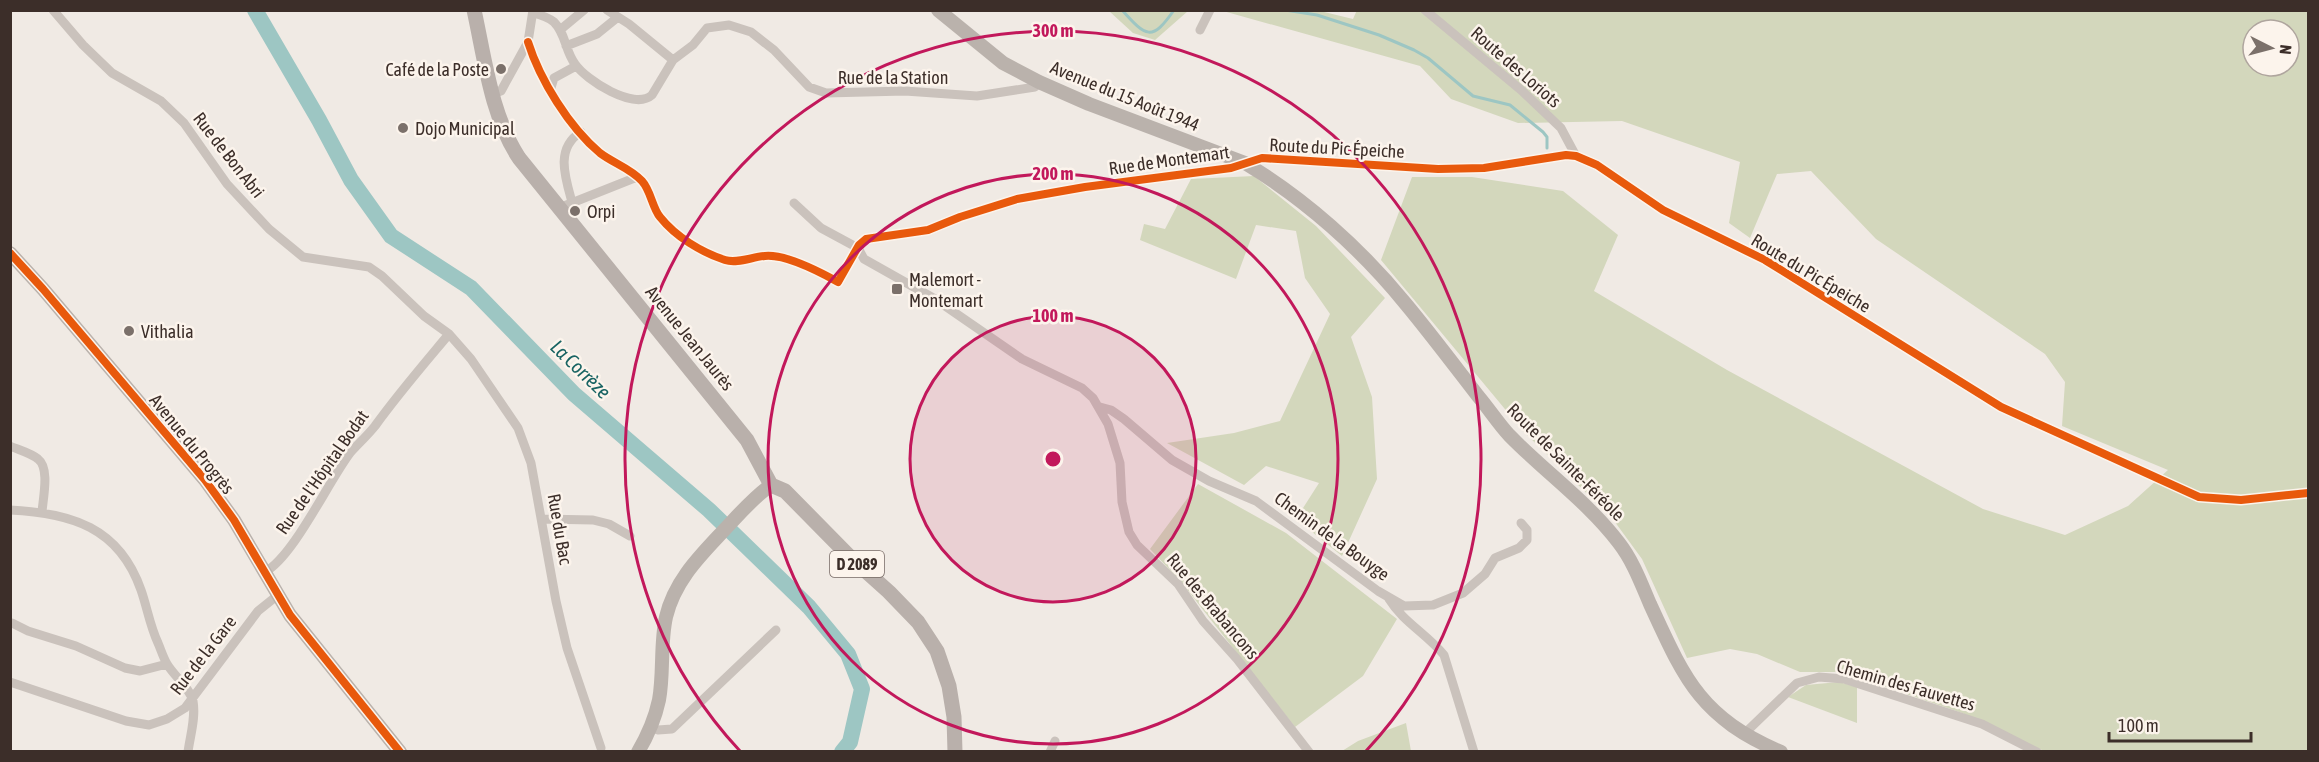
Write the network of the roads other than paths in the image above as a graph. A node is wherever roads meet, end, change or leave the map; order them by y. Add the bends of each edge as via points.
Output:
1 (53, 10) edge
2 (474, 10) edge
3 (584, 10) edge
4 (607, 10) edge
5 (938, 10) edge
6 (1210, 10) edge
7 (1425, 10) edge
8 (533, 12) edge
9 (618, 17) junction
10 (560, 30) junction
11 (1200, 30) dead end
12 (528, 42) junction
13 (566, 46) junction
14 (673, 60) junction
15 (576, 66) junction
16 (1039, 82) junction
17 (550, 90) junction
18 (492, 94) junction
19 (581, 132) junction
20 (1576, 156) junction
21 (1245, 163) junction
22 (637, 177) junction
23 (794, 203) dead end
24 (566, 205) junction
25 (858, 248) junction
26 (10, 253) edge
27 (450, 334) junction
28 (1100, 407) junction
29 (10, 446) edge
30 (771, 485) junction
31 (2308, 494) edge
32 (10, 510) edge
33 (42, 512) junction
34 (542, 519) junction
35 (1521, 523) dead end
36 (630, 536) dead end
37 (265, 572) junction
38 (278, 595) junction
39 (1388, 597) junction
40 (12, 623) dead end
41 (776, 630) dead end
42 (167, 664) junction
43 (10, 682) edge
44 (193, 699) junction
45 (651, 728) junction
46 (1744, 734) junction
47 (1055, 741) dead end
48 (602, 750) edge
49 (188, 752) edge
50 (400, 752) edge
51 (638, 752) edge
52 (955, 752) edge
53 (1050, 752) edge
54 (1309, 752) edge
55 (1474, 752) edge
56 (1781, 752) edge
57 (2037, 752) edge

1 - 27 street, Rue de Bon Abri via 112,73 161,101 184,123 226,184 286,243 303,256 369,267
2 - 18 main road, Avenue Jean Jaurès / D 2089
3 - 10 street
4 - 9 street
5 - 16 main road, Avenue du 15 Août 1944 via 1004,63
6 - 11 street
7 - 20 street, Route des Loriots via 1561,128
8 - 10 street via 546,17
8 - 12 street
9 - 13 street via 597,34
9 - 14 street
10 - 13 street
12 - 17 street
12 - 18 street via 501,91
13 - 15 street
14 - 15 street, Rue de la Station via 648,98 629,99
14 - 16 street, Rue de la Station via 707,28 729,26 751,32 809,87 826,93 905,91 977,96 1035,87
15 - 17 street via 554,78
16 - 21 main road, Avenue du 15 Août 1944
17 - 19 street
18 - 24 main road, Avenue Jean Jaurès / D 2089 via 510,145
19 - 22 street via 600,153
19 - 24 street via 567,146
20 - 21 street, Route du Pic Épeiche via 1484,168 1438,169 1262,158
20 - 31 street, Route du Pic Épeiche via 1597,165 1663,210 1766,260 2001,407 2199,497 2241,500
21 - 25 street, Rue de Montemart via 1017,199 928,230 866,239
21 - 46 main road, Route de Sainte-Féréole via 1343,236 1404,301 1509,434 1606,526 1635,569 1690,684 1724,721
22 - 24 street
22 - 25 street via 644,182 660,217 687,242 727,261 772,256 814,268 838,282
23 - 25 street, Rue des Brabancons via 821,228
24 - 30 main road, Avenue Jean Jaurès / D 2089 via 747,440
25 - 28 street, Rue des Brabancons via 864,259 935,299 1022,359 1082,388
26 - 37 main road, Avenue du Progrès via 205,480
27 - 34 street, Rue du Bac via 518,428 531,463
27 - 37 street, Rue de l'Hôpital Bodat via 350,453 292,543
28 - 39 street, Chemin de la Bouyge via 1124,419 1172,460 1256,501
28 - 54 street, Rue des Brabancons via 1120,463 1122,502 1129,532 1137,545 1178,584 1203,621
29 - 33 street via 41,464
30 - 45 main road via 681,579 665,619 659,699
30 - 52 main road, Avenue Jean Jaurès / D 2089 via 785,491 918,622 937,651 950,686
32 - 33 street
33 - 42 street via 84,523 119,549 141,588
34 - 36 street via 593,520
34 - 48 street, Rue du Bac via 567,648
35 - 39 street, Chemin de la Bouyge via 1527,530 1527,540 1519,548 1495,558 1485,574 1463,593 1433,605 1404,606
37 - 38 main road, Avenue du Progrès
38 - 44 street, Rue de la Gare via 258,611
38 - 50 main road, Avenue du Progrès via 305,635
39 - 55 street via 1397,613 1444,655
40 - 42 street via 125,668 140,670
41 - 45 street via 672,729
42 - 44 street
43 - 44 street, Rue de la Gare via 149,725 167,719
44 - 49 street
45 - 51 main road
46 - 56 main road, Route de Sainte-Féréole
46 - 57 street, Chemin des Fauvettes via 1797,683 1819,677 1844,680 1982,724
47 - 53 street

